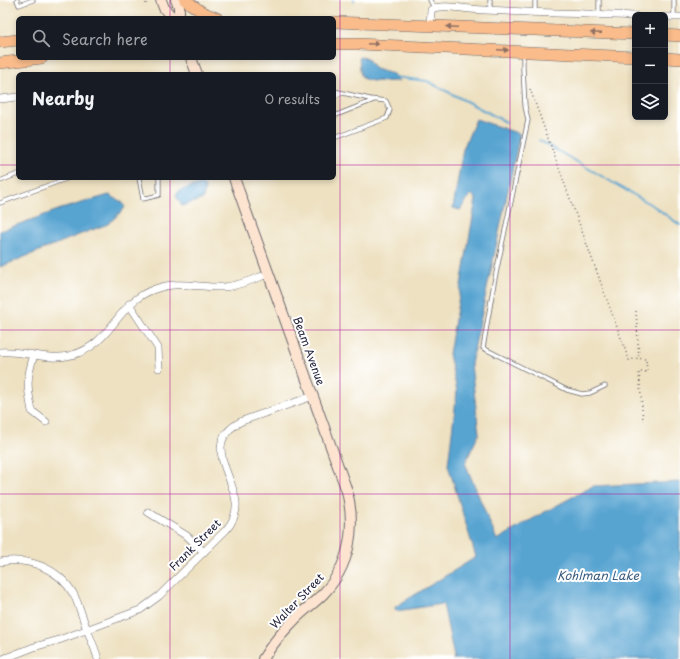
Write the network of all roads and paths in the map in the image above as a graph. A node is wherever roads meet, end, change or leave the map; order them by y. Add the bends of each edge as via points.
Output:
1 (18, 0) edge
2 (33, 0) edge
3 (146, 0) edge
4 (161, 0) edge
5 (176, 0) edge
6 (185, 0) edge
7 (430, 0) edge
8 (490, 0) edge
9 (535, 0) edge
10 (599, 0) edge
11 (674, 0) edge
12 (146, 4) dead end
13 (434, 8) junction
14 (490, 10) junction
15 (535, 12) junction
16 (599, 14) junction
17 (171, 16) edge
18 (179, 16) edge
19 (212, 16) edge
20 (632, 16) edge
21 (677, 17) edge
22 (336, 22) edge
23 (430, 26) junction
24 (632, 34) edge
25 (668, 36) edge
26 (680, 36) edge
27 (16, 40) edge
28 (0, 42) edge
29 (336, 44) edge
30 (523, 51) junction
31 (632, 57) edge
32 (668, 58) edge
33 (680, 59) edge
34 (25, 60) edge
35 (192, 60) edge
36 (0, 63) edge
37 (196, 72) edge
38 (529, 87) dead end
39 (336, 92) edge
40 (342, 93) junction
41 (336, 95) edge
42 (16, 97) edge
43 (0, 99) edge
44 (375, 100) junction
45 (336, 115) edge
46 (336, 137) edge
47 (16, 175) edge
48 (57, 180) edge
49 (139, 180) edge
50 (159, 180) edge
51 (235, 180) edge
52 (0, 181) edge
53 (0, 203) edge
54 (268, 274) junction
55 (129, 304) junction
56 (636, 311) dead end
57 (0, 352) edge
58 (34, 355) junction
59 (639, 358) junction
60 (159, 368) dead end
61 (605, 386) dead end
62 (313, 396) junction
63 (642, 421) dead end
64 (46, 422) dead end
65 (148, 512) dead end
66 (351, 534) joint
67 (204, 552) junction
68 (0, 562) edge
69 (87, 630) junction
70 (3, 659) edge
71 (98, 659) edge
72 (263, 659) edge

1 - 2 lane via 19,5
3 - 12 path
4 - 17 street
5 - 18 street
6 - 19 main road
7 - 13 lane
8 - 14 lane
9 - 15 lane
10 - 16 lane
11 - 21 lane
13 - 14 street
13 - 23 street via 430,13
14 - 15 street
15 - 16 street
16 - 20 street
22 - 23 main road
24 -> 23 main road
25 - 26 main road
27 - 28 main road
29 -> 30 main road
30 - 31 main road
30 - 61 lane via 528,120 483,348 567,390 582,394
32 - 33 main road
34 - 36 main road
35 - 37 street
38 - 59 path via 629,360
39 - 40 lane
40 - 41 lane
40 - 44 lane
42 - 43 street
44 - 45 lane
44 - 46 lane via 386,101 390,110 387,118
47 - 52 lane
48 - 53 lane
49 - 50 lane via 143,199 159,195
51 - 54 street, Beam Avenue
54 - 55 street via 223,287 167,285 142,294
54 - 62 street, Beam Avenue
55 - 58 street via 100,340 83,351 52,358
55 - 60 street via 158,348
56 - 59 path
57 - 58 street
58 - 64 street via 28,377 28,394 32,411
59 - 63 path via 646,359 647,372 640,372
62 - 66 street, Beam Avenue via 347,491 352,518
62 - 67 street, Frank Street via 242,421 229,430 222,444 222,459 234,495 236,510 231,525
65 - 67 street via 188,536
66 - 72 street, Walter Street via 345,560 332,583 281,634
67 - 69 street, Frank Street via 151,604
68 - 69 street via 29,562 57,576 73,594
69 - 70 street, Frank Street
69 - 71 street

